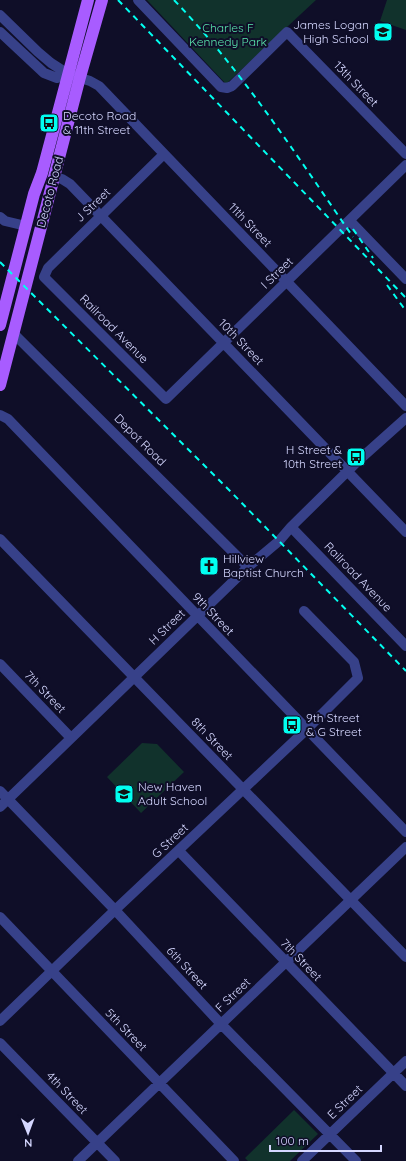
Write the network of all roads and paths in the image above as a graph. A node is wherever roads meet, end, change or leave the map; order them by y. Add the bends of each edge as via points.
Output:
1 (88, 0) edge
2 (102, 0) edge
3 (138, 0) edge
4 (1, 19) edge
5 (0, 32) edge
6 (68, 74) junction
7 (80, 77) junction
8 (164, 154) junction
9 (406, 154) edge
10 (406, 165) edge
11 (54, 177) junction
12 (102, 215) junction
13 (0, 217) edge
14 (350, 221) junction
15 (26, 226) junction
16 (44, 277) joint
17 (406, 279) edge
18 (287, 282) junction
19 (0, 325) edge
20 (14, 333) junction
21 (224, 342) junction
22 (0, 385) edge
23 (166, 398) joint
24 (406, 406) edge
25 (0, 416) edge
26 (406, 418) edge
27 (347, 472) junction
28 (291, 527) junction
29 (406, 532) edge
30 (0, 539) edge
31 (248, 567) junction
32 (304, 611) dead end
33 (197, 616) junction
34 (406, 646) edge
35 (0, 664) edge
36 (134, 677) junction
37 (306, 730) junction
38 (71, 738) junction
39 (243, 789) junction
40 (0, 791) edge
41 (8, 799) junction
42 (0, 807) edge
43 (406, 832) edge
44 (406, 847) edge
45 (179, 851) junction
46 (351, 900) junction
47 (115, 910) junction
48 (0, 916) edge
49 (406, 958) edge
50 (286, 962) junction
51 (52, 971) junction
52 (0, 1021) edge
53 (221, 1024) junction
54 (0, 1043) edge
55 (406, 1061) edge
56 (394, 1073) junction
57 (159, 1084) junction
58 (406, 1086) edge
59 (331, 1134) junction
60 (98, 1143) junction
61 (78, 1161) edge
62 (114, 1161) edge
63 (234, 1161) edge
64 (302, 1161) edge
65 (356, 1161) edge

1 - 6 main road, Decoto Road
2 - 7 main road, Decoto Road
3 - 9 street, 13th Street via 221,87 232,86 287,32
4 - 6 street, 11th Street via 51,63
5 - 6 street, 11th Street via 44,73 56,78
6 - 7 street, 11th Street
6 - 15 main road, Decoto Road
7 - 8 street, 11th Street via 99,86
7 - 11 main road, Decoto Road
8 - 12 street, J Street
8 - 18 street, 11th Street
10 - 14 street, I Street
11 - 12 street, 10th Street via 68,181
11 - 20 main road, Decoto Road
12 - 16 street, J Street via 48,268
12 - 21 street, 10th Street
13 - 15 street via 4,221
14 - 17 street
14 - 18 street, I Street
15 - 19 main road, Decoto Road
16 - 23 street, Railroad Avenue
18 - 21 street, I Street
18 - 24 street, 11th Street
20 - 22 main road, Decoto Road
20 - 31 street, Depot Road
21 - 23 street, I Street
21 - 27 street, 10th Street
25 - 33 street, 9th Street via 8,419
26 - 27 street, H Street
27 - 28 street, H Street
27 - 29 street, 10th Street
28 - 31 street, H Street via 279,541
28 - 34 street, Railroad Avenue
30 - 36 street, 8th Street
31 - 33 street, H Street
32 - 37 street, G Street via 354,662 358,678
33 - 36 street, H Street
33 - 37 street, 9th Street
35 - 38 street, 7th Street
36 - 38 street, H Street
36 - 39 street, 8th Street
37 - 39 street, G Street
37 - 43 street, 9th Street
38 - 41 street, H Street
39 - 45 street, G Street
39 - 46 street, 8th Street
40 - 41 street, 6th Street
41 - 42 street, H Street
41 - 47 street, 6th Street
44 - 46 street, F Street
45 - 47 street, G Street
45 - 50 street, 7th Street
46 - 49 street, 8th Street
46 - 50 street, F Street
47 - 51 street, G Street
47 - 53 street, 6th Street
48 - 51 street, 5th Street
50 - 53 street, F Street
50 - 56 street, 7th Street
51 - 52 street, G Street
51 - 57 street, 5th Street
53 - 57 street, F Street
53 - 59 street, 6th Street
54 - 60 street, 4th Street
55 - 56 street, E Street
56 - 58 street, 7th Street
56 - 59 street, E Street
57 - 60 street, F Street
57 - 63 street, 5th Street
59 - 64 street, E Street
59 - 65 street, 6th Street
60 - 61 street, F Street
60 - 62 street, 4th Street

